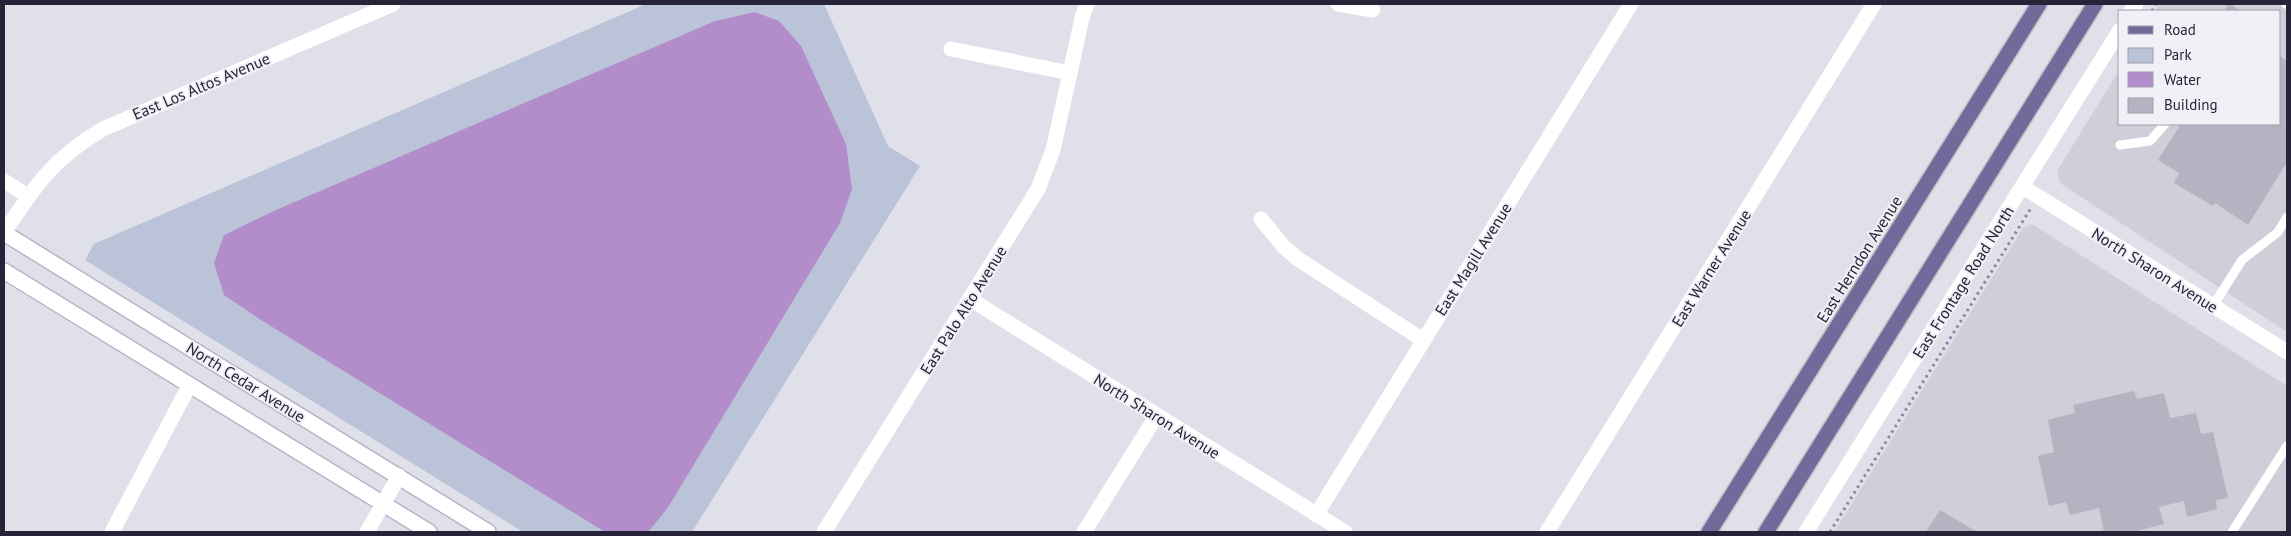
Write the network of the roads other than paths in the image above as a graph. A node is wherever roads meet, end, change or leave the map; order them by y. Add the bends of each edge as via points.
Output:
1 (393, 4) edge
2 (1087, 4) edge
3 (1338, 4) edge
4 (1631, 4) edge
5 (1874, 4) edge
6 (2039, 4) edge
7 (2095, 4) edge
8 (1373, 10) dead end
9 (2118, 33) edge
10 (951, 49) dead end
11 (1070, 73) junction
12 (2164, 125) edge
13 (2120, 145) dead end
14 (4, 182) edge
15 (2022, 187) junction
16 (28, 196) junction
17 (2287, 217) edge
18 (1261, 219) dead end
19 (4, 233) edge
20 (4, 271) edge
21 (970, 299) junction
22 (2213, 306) junction
23 (1423, 340) junction
24 (2287, 352) edge
25 (189, 386) junction
26 (1157, 415) junction
27 (2287, 446) edge
28 (399, 476) junction
29 (382, 503) junction
30 (1316, 515) junction
31 (112, 532) edge
32 (367, 532) edge
33 (428, 532) edge
34 (488, 532) edge
35 (824, 532) edge
36 (1084, 532) edge
37 (1345, 532) edge
38 (1547, 532) edge
39 (1709, 532) edge
40 (1766, 532) edge
41 (1806, 532) edge
42 (2232, 532) edge

1 - 16 street, East Los Altos Avenue via 103,129 79,142 60,158
2 - 11 street, East Palo Alto Avenue
3 - 8 street
4 - 23 street, East Magill Avenue
5 - 38 street, East Warner Avenue
6 - 39 main road, East Herndon Avenue
7 - 40 main road
9 - 15 street, East Frontage Road North
10 - 11 street
11 - 21 street, East Palo Alto Avenue via 1046,171
12 - 13 lane via 2150,142
14 - 16 street
15 - 22 street, North Sharon Avenue
15 - 41 street, East Frontage Road North
16 - 19 street, East Los Altos Avenue
17 - 22 lane via 2278,232 2242,260
18 - 23 street via 1298,259
19 - 28 street, North Cedar Avenue
20 - 25 street, North Cedar Avenue
21 - 26 street, North Sharon Avenue
21 - 35 street, East Palo Alto Avenue
22 - 24 street, North Sharon Avenue
23 - 30 street, East Magill Avenue
25 - 29 street, North Cedar Avenue
25 - 31 street
26 - 30 street, North Sharon Avenue
26 - 36 street
27 - 42 lane
28 - 29 street
28 - 34 street, North Cedar Avenue
29 - 32 street
29 - 33 street, North Cedar Avenue
30 - 37 street, North Sharon Avenue

